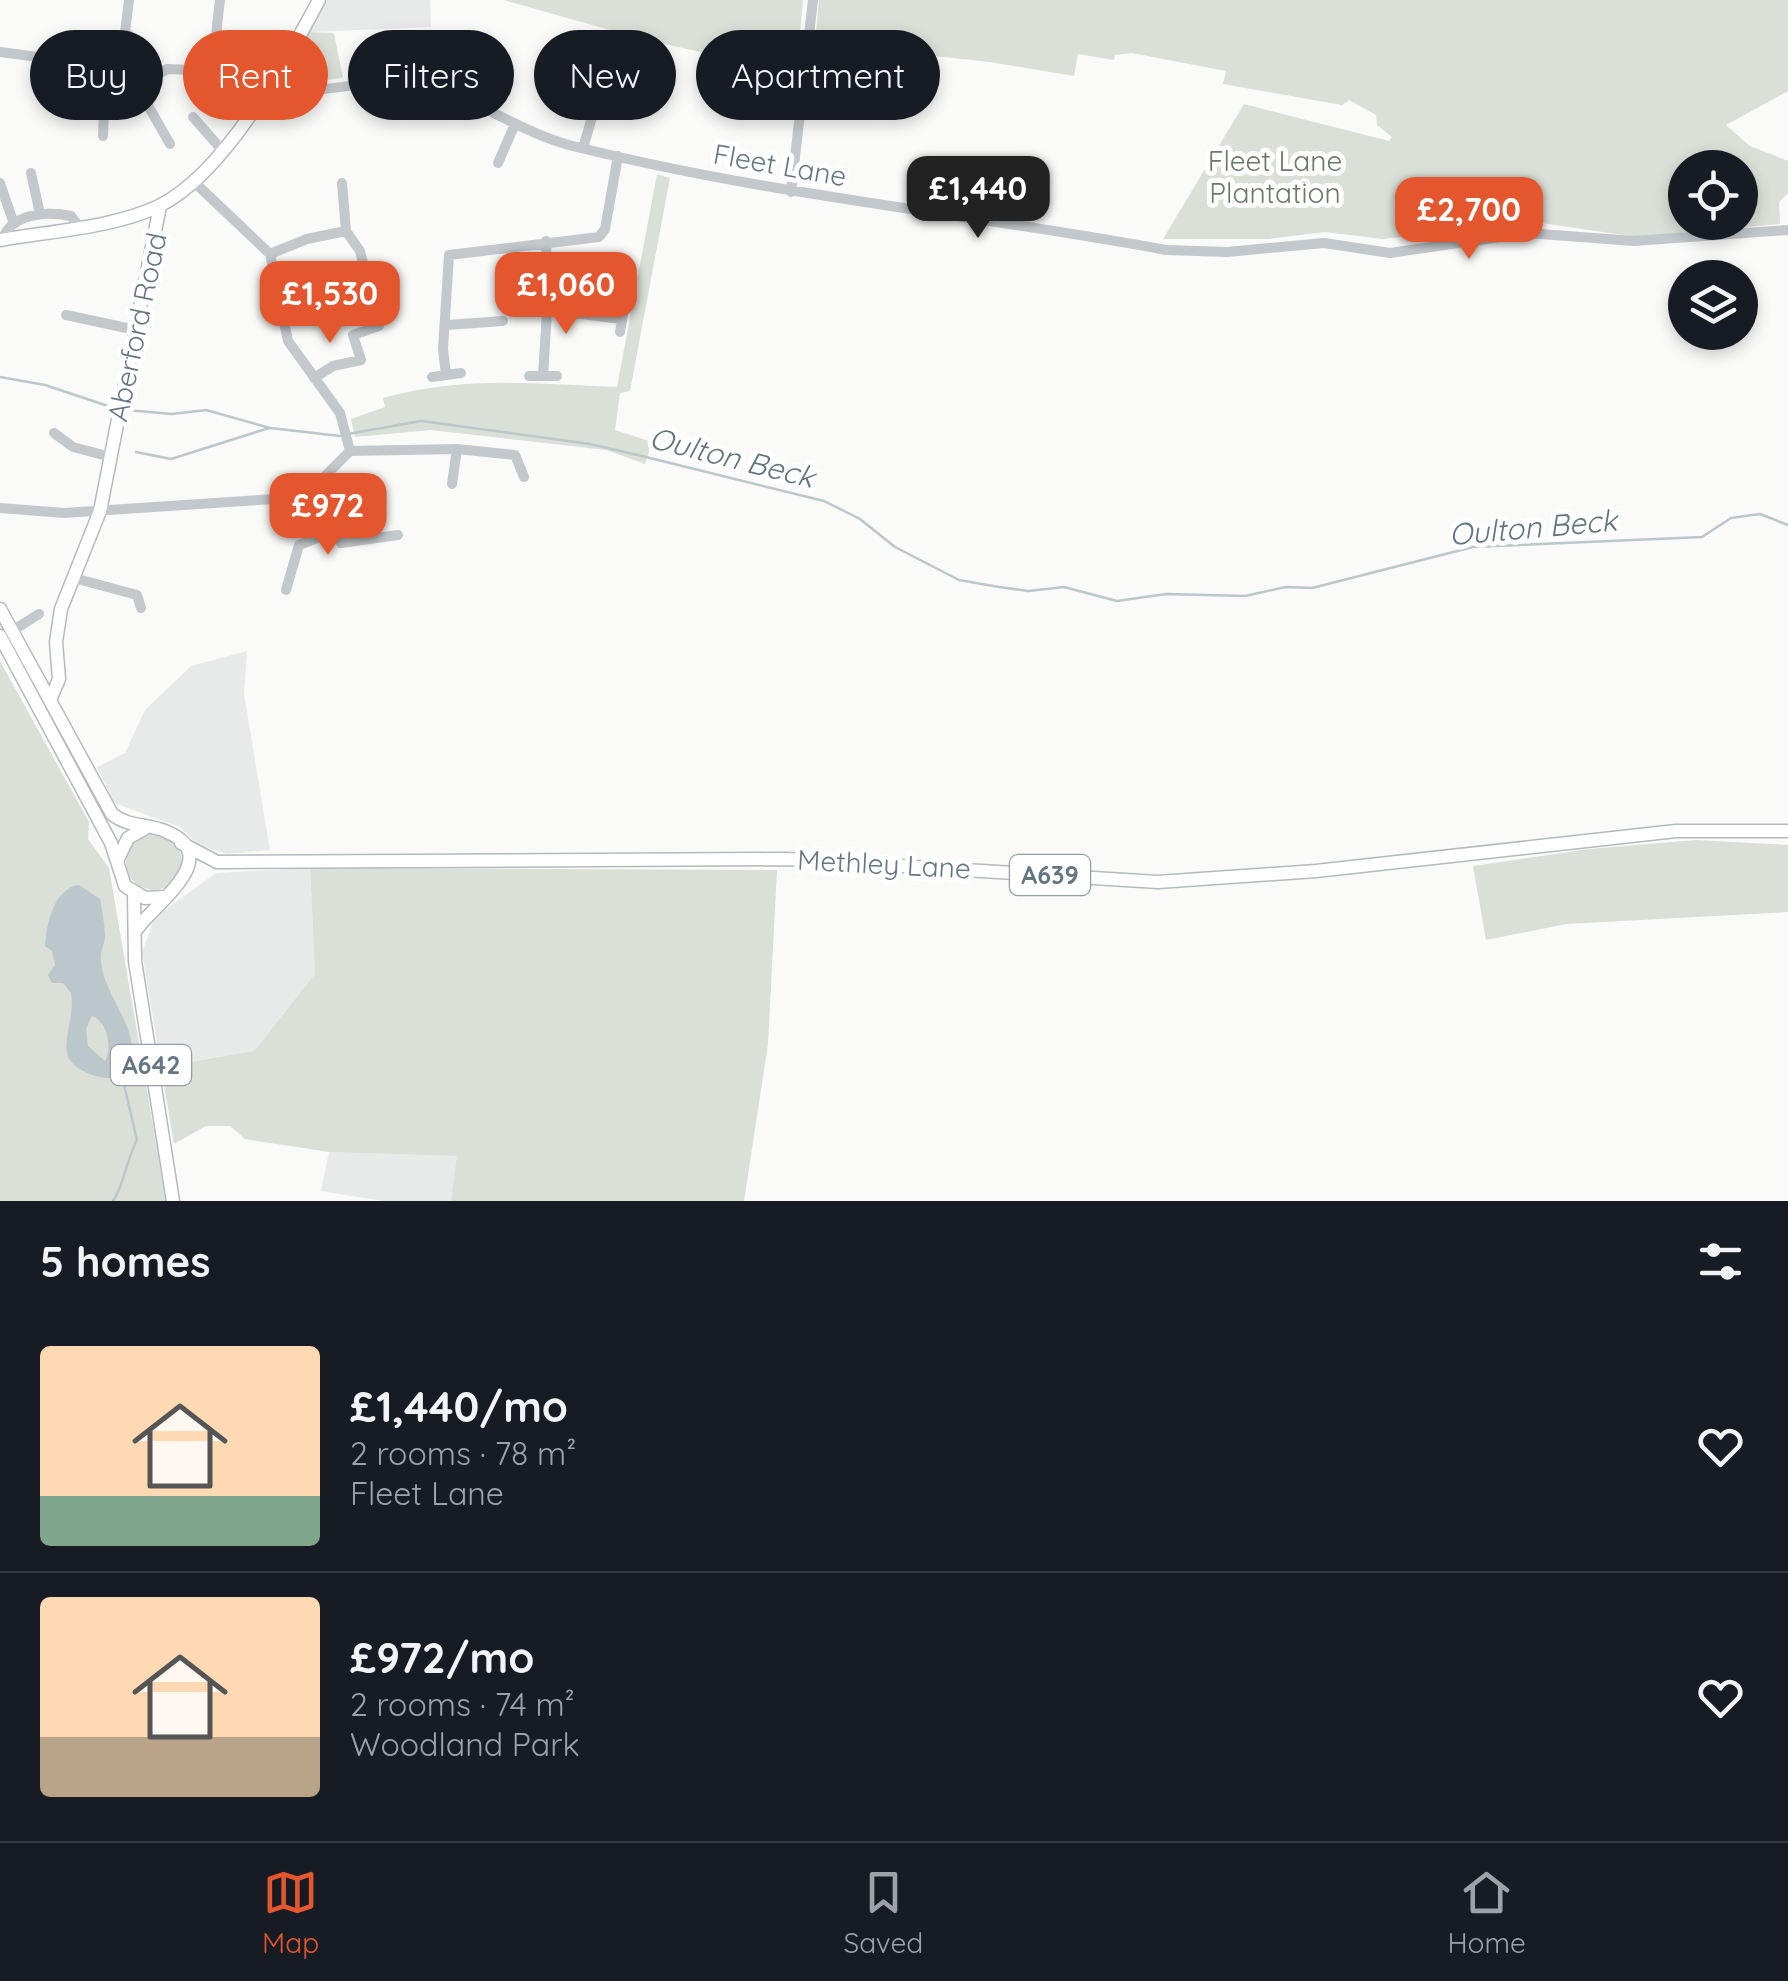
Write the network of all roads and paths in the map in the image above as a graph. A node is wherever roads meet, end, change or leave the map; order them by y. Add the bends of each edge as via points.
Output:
1 (129, 0) edge
2 (220, 0) edge
3 (319, 0) edge
4 (812, 0) edge
5 (126, 30) edge
6 (217, 30) edge
7 (303, 30) edge
8 (0, 52) edge
9 (30, 56) edge
10 (103, 120) edge
11 (156, 120) edge
12 (196, 120) edge
13 (246, 120) edge
14 (506, 120) edge
15 (591, 120) edge
16 (515, 124) junction
17 (102, 136) dead end
18 (170, 144) dead end
19 (583, 148) junction
20 (221, 149) junction
21 (618, 156) junction
22 (498, 163) dead end
23 (31, 173) dead end
24 (193, 181) junction
25 (0, 183) edge
26 (342, 183) dead end
27 (791, 192) junction
28 (160, 206) junction
29 (40, 214) junction
30 (14, 224) junction
31 (78, 225) junction
32 (1788, 230) edge
33 (346, 231) junction
34 (1, 240) edge
35 (546, 241) junction
36 (270, 254) junction
37 (364, 267) dead end
38 (625, 303) dead end
39 (548, 310) junction
40 (66, 315) dead end
41 (622, 318) junction
42 (362, 321) dead end
43 (503, 321) dead end
44 (447, 325) junction
45 (136, 330) junction
46 (620, 332) dead end
47 (461, 374) dead end
48 (446, 375) junction
49 (529, 376) dead end
50 (542, 376) junction
51 (557, 376) dead end
52 (432, 377) dead end
53 (314, 378) junction
54 (54, 433) dead end
55 (350, 446) junction
56 (458, 448) junction
57 (111, 457) junction
58 (524, 477) dead end
59 (322, 479) junction
60 (452, 484) dead end
61 (0, 508) edge
62 (100, 511) junction
63 (335, 531) junction
64 (398, 536) dead end
65 (74, 578) junction
66 (286, 590) dead end
67 (0, 608) edge
68 (141, 608) dead end
69 (39, 614) dead end
70 (6, 634) edge
71 (50, 700) junction
72 (144, 829) junction
73 (1788, 831) edge
74 (181, 843) junction
75 (118, 860) junction
76 (217, 862) junction
77 (181, 885) junction
78 (134, 894) junction
79 (166, 896) junction
80 (136, 929) junction
81 (173, 1201) edge

1 - 5 street
2 - 6 street
3 - 7 main road, Aberford Road
4 - 27 street
8 - 9 street
10 - 17 street
11 - 18 street
12 - 20 street
13 - 20 main road, Aberford Road
14 - 16 street, Fleet Lane
15 - 19 street
16 - 19 street, Fleet Lane
16 - 22 street
19 - 21 street, Fleet Lane
20 - 24 main road, Aberford Road
21 - 27 street, Fleet Lane
21 - 35 street via 602,234
23 - 29 street
24 - 28 main road, Aberford Road
24 - 36 street
25 - 30 street
26 - 33 street
27 - 32 street, Fleet Lane via 1192,252 1324,243 1390,253 1528,232 1634,241
28 - 31 main road
28 - 45 main road, Aberford Road
29 - 30 street
29 - 31 street via 71,216
30 - 34 street
31 - 34 main road
33 - 36 street
33 - 37 street
35 - 39 street
35 - 44 street via 449,255
36 - 53 street via 286,334
38 - 41 street
39 - 41 street
39 - 50 street
40 - 45 street
41 - 46 street
42 - 53 street via 376,317 379,326 354,336 361,360
43 - 44 street
44 - 48 street
45 - 57 main road, Aberford Road
47 - 48 street
48 - 52 street
49 - 50 street
50 - 51 street
53 - 55 street via 346,426
54 - 57 street via 73,447
55 - 56 street
55 - 59 street
56 - 58 street via 515,454
56 - 60 street
57 - 62 main road, Aberford Road
59 - 62 street via 274,500
59 - 63 street
61 - 62 street via 30,514
62 - 65 main road, Aberford Road
63 - 64 street via 348,545
63 - 66 street via 299,546
65 - 68 street via 136,595
65 - 71 main road, Aberford Road via 61,609 59,678
67 - 70 main road, A642
69 - 70 street
70 - 71 main road, A642
70 - 75 main road, A642
71 - 72 main road, A642 via 105,804 119,819
72 - 74 main road, A642 via 163,830
72 - 75 main road via 128,838
73 - 76 main road, Methley Lane / A639 via 1676,831 1200,882 786,860
74 - 76 main road, Methley Lane / A639
74 - 77 main road via 188,862
75 - 78 main road, A642 via 120,876
76 - 77 main road
77 - 79 main road
78 - 79 main road
78 - 80 main road, A642
79 - 80 main road
80 - 81 main road, A642 via 134,961

